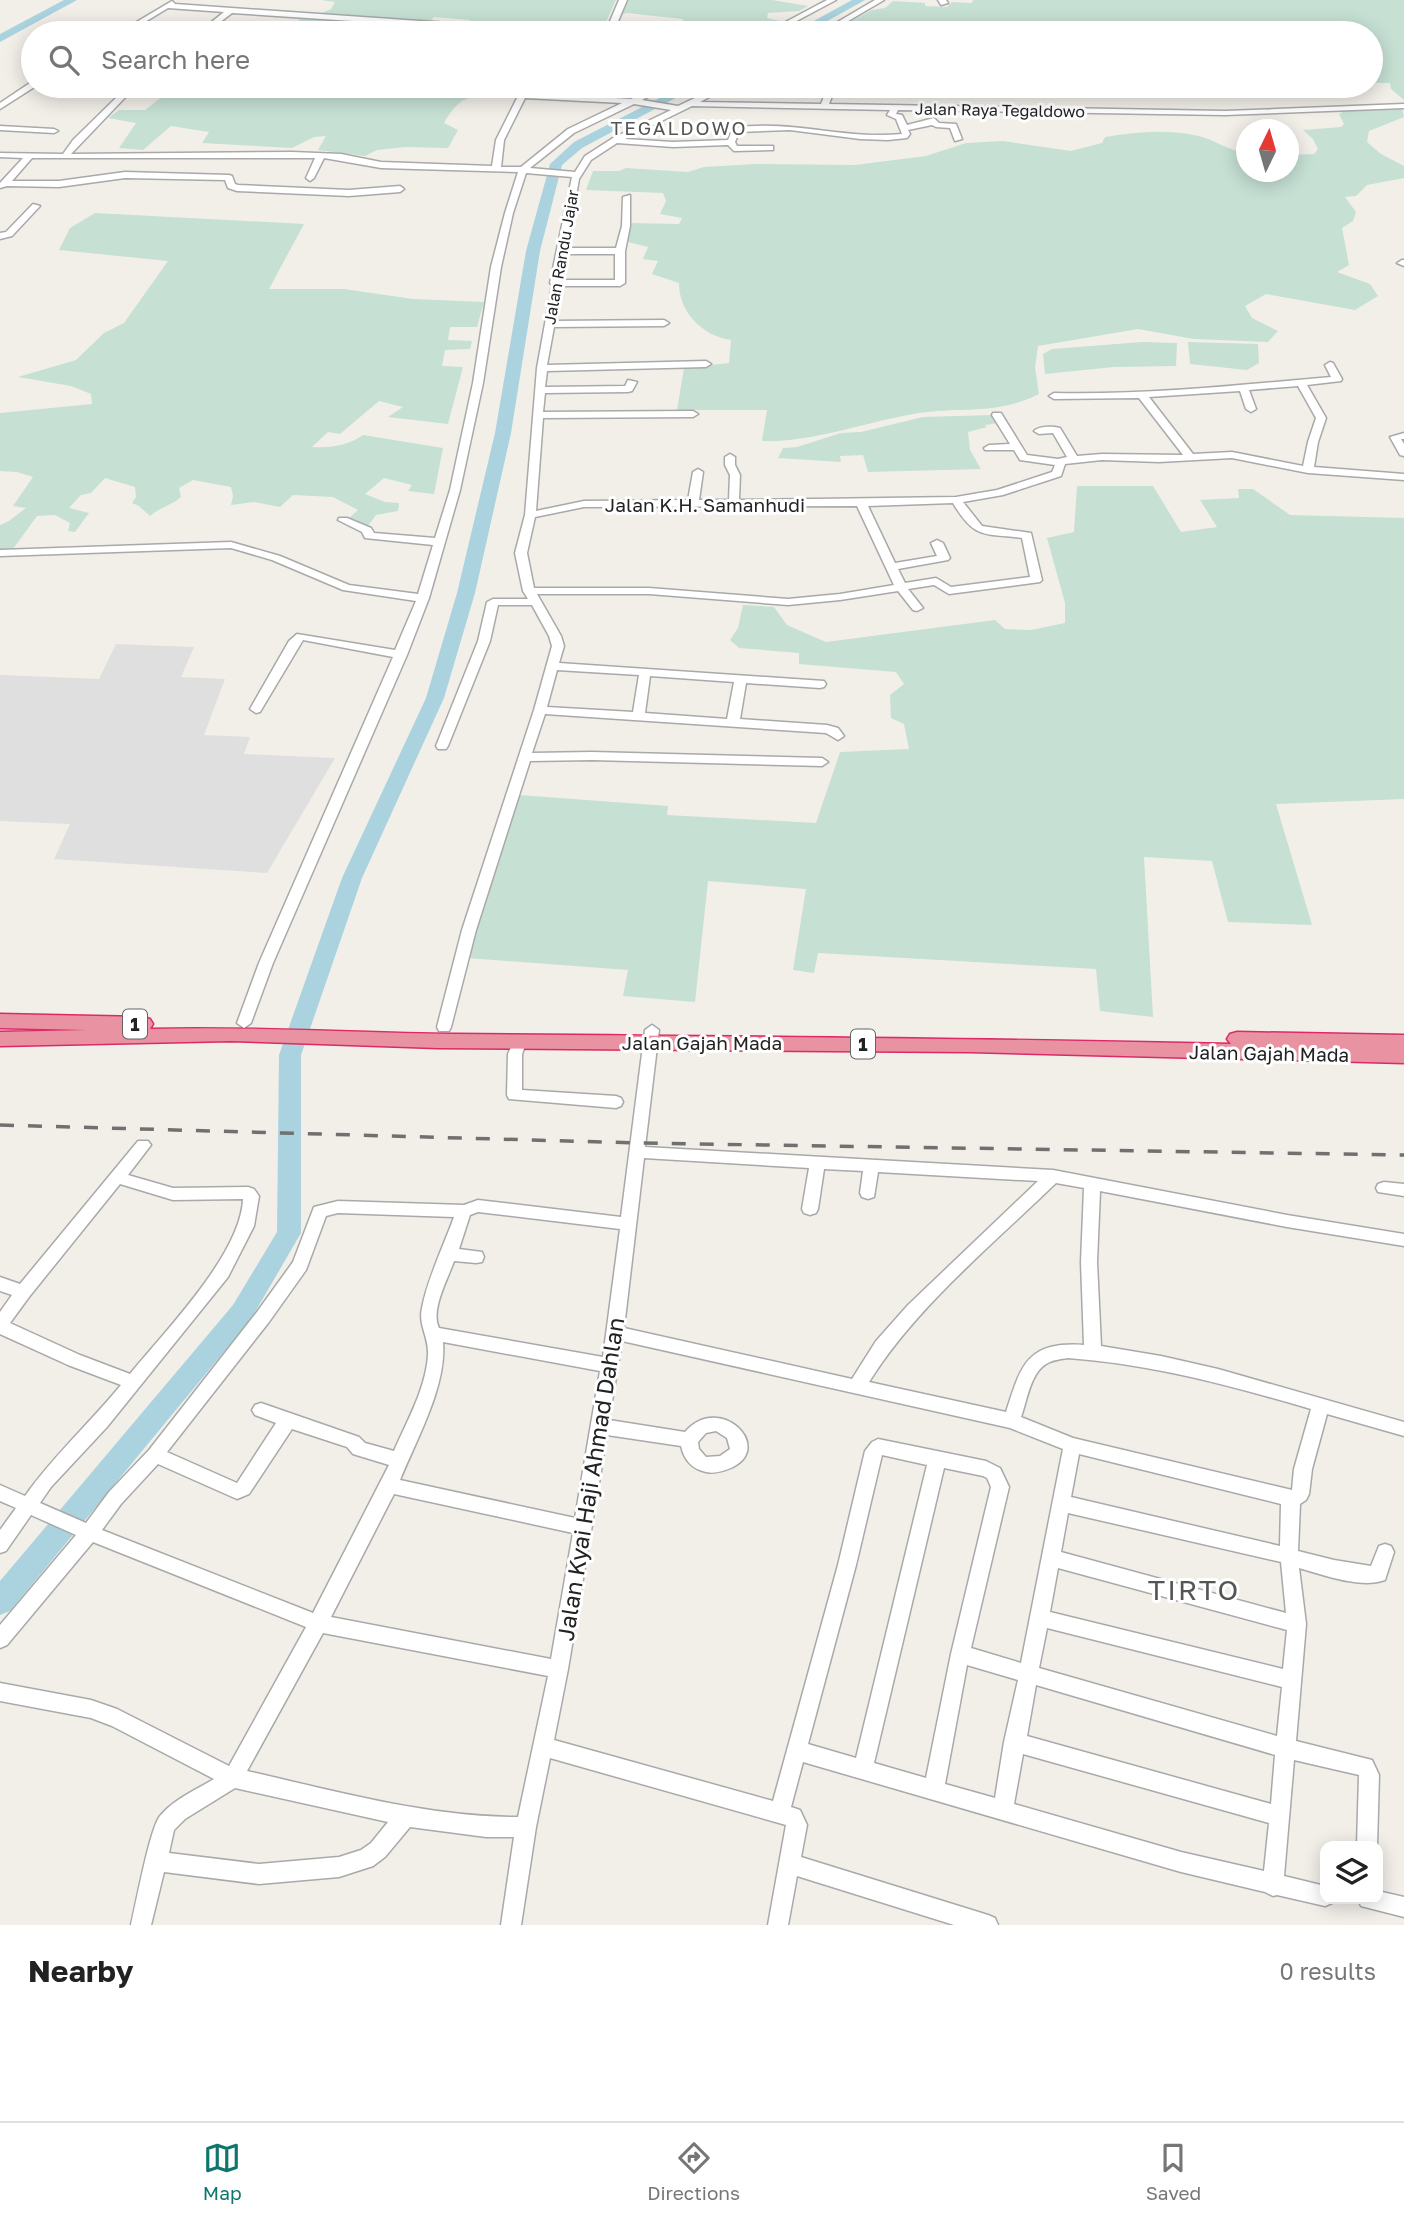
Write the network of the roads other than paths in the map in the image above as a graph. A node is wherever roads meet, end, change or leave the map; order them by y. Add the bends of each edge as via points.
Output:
1 (263, 0) edge
2 (623, 0) edge
3 (832, 0) edge
4 (880, 0) edge
5 (170, 5) edge
6 (229, 10) junction
7 (246, 12) junction
8 (143, 21) edge
9 (216, 21) edge
10 (381, 21) edge
11 (614, 21) edge
12 (792, 21) edge
13 (844, 21) edge
14 (21, 93) edge
15 (120, 98) edge
16 (520, 98) edge
17 (578, 98) edge
18 (644, 98) edge
19 (703, 98) edge
20 (827, 98) edge
21 (1301, 98) edge
22 (1227, 101) dead end
23 (638, 102) junction
24 (691, 104) junction
25 (792, 105) junction
26 (824, 106) junction
27 (1404, 106) edge
28 (0, 107) edge
29 (895, 108) junction
30 (680, 109) junction
31 (1311, 110) junction
32 (1229, 113) junction
33 (786, 127) junction
34 (0, 128) edge
35 (904, 128) junction
36 (54, 131) dead end
37 (958, 139) dead end
38 (616, 140) junction
39 (732, 142) junction
40 (770, 148) dead end
41 (0, 155) edge
42 (321, 155) junction
43 (109, 156) junction
44 (29, 157) junction
45 (65, 158) junction
46 (392, 165) junction
47 (496, 169) junction
48 (527, 170) junction
49 (574, 174) junction
50 (104, 177) junction
51 (310, 178) dead end
52 (4, 181) edge
53 (400, 188) dead end
54 (382, 191) junction
55 (627, 197) dead end
56 (36, 206) dead end
57 (0, 236) edge
58 (565, 250) junction
59 (620, 251) junction
60 (561, 284) junction
61 (664, 323) dead end
62 (555, 324) junction
63 (706, 364) dead end
64 (1330, 365) dead end
65 (549, 368) junction
66 (632, 382) dead end
67 (1302, 384) junction
68 (1244, 388) junction
69 (547, 390) junction
70 (1142, 395) junction
71 (1054, 396) dead end
72 (1251, 408) dead end
73 (693, 414) dead end
74 (544, 415) junction
75 (997, 415) dead end
76 (1039, 431) dead end
77 (1404, 436) edge
78 (989, 447) dead end
79 (1017, 447) junction
80 (1404, 453) edge
81 (730, 457) dead end
82 (1190, 457) junction
83 (1073, 459) junction
84 (1060, 462) junction
85 (1308, 471) junction
86 (698, 472) dead end
87 (1404, 477) edge
88 (956, 500) junction
89 (734, 502) junction
90 (861, 503) junction
91 (693, 504) junction
92 (530, 515) junction
93 (343, 520) dead end
94 (430, 542) junction
95 (937, 543) dead end
96 (0, 553) edge
97 (892, 568) junction
98 (901, 587) junction
99 (532, 596) junction
100 (423, 598) junction
101 (916, 608) dead end
102 (401, 655) junction
103 (554, 666) junction
104 (645, 672) junction
105 (741, 679) junction
106 (820, 684) dead end
107 (256, 709) dead end
108 (540, 710) junction
109 (639, 716) junction
110 (733, 722) junction
111 (838, 736) dead end
112 (442, 746) dead end
113 (525, 757) junction
114 (822, 762) dead end
115 (0, 1021) edge
116 (244, 1023) junction
117 (444, 1027) junction
118 (268, 1029) junction
119 (323, 1031) junction
120 (652, 1036) junction
121 (782, 1037) junction
122 (0, 1039) edge
123 (520, 1041) junction
124 (1404, 1042) edge
125 (1404, 1056) edge
126 (616, 1102) dead end
127 (143, 1145) dead end
128 (636, 1152) junction
129 (818, 1161) junction
130 (872, 1165) junction
131 (1053, 1176) junction
132 (115, 1177) junction
133 (1092, 1185) junction
134 (1384, 1188) dead end
135 (1404, 1190) edge
136 (868, 1193) dead end
137 (810, 1209) dead end
138 (464, 1211) junction
139 (628, 1224) junction
140 (1404, 1240) edge
141 (448, 1254) junction
142 (476, 1257) dead end
143 (0, 1284) edge
144 (23, 1292) junction
145 (0, 1325) edge
146 (615, 1333) junction
147 (434, 1334) junction
148 (1093, 1350) junction
149 (608, 1365) junction
150 (133, 1382) junction
151 (857, 1386) junction
152 (1321, 1406) junction
153 (261, 1410) dead end
154 (288, 1420) junction
155 (1011, 1422) junction
156 (599, 1426) junction
157 (1404, 1429) edge
158 (690, 1440) dead end
159 (1072, 1445) junction
160 (155, 1455) junction
161 (937, 1459) junction
162 (398, 1460) junction
163 (389, 1485) junction
164 (0, 1493) edge
165 (1290, 1501) junction
166 (1061, 1503) junction
167 (28, 1504) junction
168 (581, 1527) junction
169 (87, 1531) junction
170 (0, 1545) edge
171 (1385, 1552) dead end
172 (1289, 1556) junction
173 (1051, 1558) junction
174 (1041, 1618) junction
175 (317, 1623) junction
176 (1297, 1623) junction
177 (0, 1639) edge
178 (960, 1654) junction
179 (559, 1669) junction
180 (1028, 1674) junction
181 (1290, 1680) junction
182 (0, 1692) edge
183 (1014, 1742) junction
184 (543, 1746) junction
185 (1285, 1748) junction
186 (796, 1749) junction
187 (863, 1768) junction
188 (233, 1778) junction
189 (934, 1790) junction
190 (1003, 1810) junction
191 (780, 1812) junction
192 (406, 1816) junction
193 (1278, 1816) junction
194 (526, 1827) junction
195 (1367, 1841) edge
196 (156, 1861) junction
197 (790, 1864) junction
198 (1273, 1886) junction
199 (1320, 1895) edge
200 (1383, 1902) edge
201 (1404, 1907) edge
202 (983, 1924) edge
203 (141, 1925) edge
204 (511, 1925) edge
205 (778, 1925) edge

1 - 7 street
2 - 11 street
3 - 12 street
4 - 13 street
5 - 6 street
5 - 8 street
6 - 7 street
6 - 9 street
7 - 10 street
14 - 28 street
15 - 45 street
16 - 47 street via 500,140
17 - 23 street
18 - 23 street
19 - 24 street, Jalan Randu Jajar
20 - 26 street
21 - 31 street
22 - 32 street
23 - 30 street
23 - 48 street via 571,131
24 - 25 street, Jalan Raya Tegaldowo
24 - 30 street, Jalan Randu Jajar
25 - 26 street, Jalan Raya Tegaldowo
25 - 33 street
26 - 29 street, Jalan Raya Tegaldowo
27 - 31 street, Jalan Raya Tegaldowo
29 - 32 street, Jalan Raya Tegaldowo
29 - 35 street via 891,115 899,117
30 - 38 street, Jalan Randu Jajar
31 - 32 street, Jalan Raya Tegaldowo
33 - 35 street via 876,138 904,136
33 - 39 street via 737,130
34 - 36 street
35 - 37 street via 934,121 953,126
38 - 39 street via 671,147
38 - 49 street, Jalan Randu Jajar
39 - 40 street via 734,149
41 - 44 street
42 - 43 street
42 - 46 street
42 - 51 street
43 - 45 street
43 - 50 street
44 - 45 street
44 - 52 street
46 - 47 street
46 - 54 street
47 - 48 street
48 - 49 street
48 - 94 street via 509,213 496,267 455,490
49 - 58 street, Jalan Randu Jajar
50 - 52 street via 59,184
50 - 54 street via 229,178 237,188
53 - 54 street
55 - 59 street
56 - 57 street via 9,234
58 - 59 street
58 - 60 street, Jalan Randu Jajar
59 - 60 street via 620,284
60 - 62 street, Jalan Randu Jajar
61 - 62 street
62 - 65 street, Jalan Randu Jajar
63 - 65 street
64 - 67 street via 1338,379
65 - 69 street, Jalan Randu Jajar
66 - 69 street via 628,389
67 - 68 street
67 - 85 street via 1321,418
68 - 70 street
68 - 72 street
69 - 74 street, Jalan Randu Jajar
70 - 71 street
70 - 82 street
73 - 74 street
74 - 92 street, Jalan Randu Jajar
75 - 79 street
76 - 83 street via 1057,431
77 - 80 street via 1395,437
78 - 79 street
79 - 84 street via 1024,458
81 - 89 street
82 - 83 street, Jalan K.H. Samanhudi
82 - 85 street, Jalan K.H. Samanhudi via 1247,457
83 - 84 street, Jalan K.H. Samanhudi
84 - 88 street, Jalan K.H. Samanhudi via 1057,474 1049,479
85 - 87 street, Jalan K.H. Samanhudi
86 - 91 street
88 - 90 street, Jalan K.H. Samanhudi
88 - 98 street via 978,529 1027,535 1036,580 950,590 936,581
89 - 90 street, Jalan K.H. Samanhudi
89 - 91 street, Jalan K.H. Samanhudi
90 - 97 street
91 - 92 street, Jalan K.H. Samanhudi via 573,505
92 - 99 street via 521,552
93 - 94 street via 367,530 367,535
94 - 100 street
95 - 97 street via 944,558
96 - 100 street via 231,545 347,588
97 - 98 street
98 - 99 street via 781,602 649,591
98 - 101 street
99 - 103 street via 558,641
99 - 112 street via 493,602 484,641
100 - 102 street
102 - 107 street via 301,636
102 - 116 street
103 - 104 street
103 - 108 street
104 - 105 street
104 - 109 street
105 - 106 street
105 - 110 street
108 - 109 street
108 - 113 street
109 - 110 street
110 - 111 street via 832,730
113 - 114 street
113 - 117 street via 469,930
115 - 116 highway, Jalan Gajah Mada / 1
116 - 118 highway, Jalan Gajah Mada / 1
117 - 119 highway, Jalan Gajah Mada / 1
117 - 120 highway, Jalan Gajah Mada / 1
118 - 119 highway, Jalan Gajah Mada / 1
118 - 122 highway, Jalan Gajah Mada / 1
119 - 123 highway, Jalan Gajah Mada / 1
120 - 121 highway, Jalan Gajah Mada / 1
120 - 123 highway, Jalan Gajah Mada / 1
120 - 128 street, Jalan Kyai Haji Ahmad Dahlan
121 - 124 highway, Jalan Gajah Mada / 1
121 - 125 highway, Jalan Gajah Mada / 1
123 - 126 street via 515,1054 514,1095
127 - 132 street
128 - 129 street
128 - 139 street, Jalan Kyai Haji Ahmad Dahlan
129 - 130 street
129 - 137 street
130 - 131 street
130 - 136 street
131 - 133 street
131 - 151 street via 914,1310 882,1346
132 - 144 street
132 - 150 street via 173,1194 240,1192 251,1196 245,1226 222,1272
133 - 140 street
133 - 148 street
134 - 135 street
138 - 139 street via 478,1206
138 - 141 street
138 - 160 street via 320,1210 300,1265
139 - 146 street, Jalan Kyai Haji Ahmad Dahlan
141 - 142 street
141 - 147 street via 430,1306 428,1323
143 - 144 street
144 - 145 street
145 - 150 street
146 - 149 street, Jalan Kyai Haji Ahmad Dahlan
146 - 151 street
147 - 149 street
147 - 162 street via 436,1355 428,1391
148 - 152 street via 1177,1367
148 - 155 street via 1045,1354 1033,1363
149 - 156 street, Jalan Kyai Haji Ahmad Dahlan
150 - 167 street
151 - 155 street
152 - 157 street
152 - 165 street via 1300,1494
153 - 154 street
154 - 160 street via 243,1489 237,1491
154 - 162 street
155 - 159 street
156 - 158 street
156 - 168 street, Jalan Kyai Haji Ahmad Dahlan
159 - 165 street
159 - 166 street
160 - 169 street
161 - 178 street via 986,1469 994,1473 1000,1487
161 - 186 street via 887,1447 874,1451
161 - 187 street
162 - 163 street
163 - 168 street
163 - 175 street
164 - 167 street
165 - 172 street
166 - 172 street
166 - 173 street
167 - 169 street
167 - 170 street
168 - 179 street, Jalan Kyai Haji Ahmad Dahlan
169 - 175 street
169 - 177 street
171 - 172 street via 1374,1576
172 - 176 street
173 - 174 street
173 - 176 street
174 - 180 street
174 - 181 street
175 - 179 street
175 - 188 street
176 - 181 street
178 - 180 street
178 - 189 street
179 - 184 street, Jalan Kyai Haji Ahmad Dahlan
180 - 183 street
180 - 185 street
181 - 185 street
182 - 188 street via 104,1713
183 - 190 street
183 - 193 street
184 - 191 street
184 - 194 street, Jalan Kyai Haji Ahmad Dahlan
185 - 193 street
185 - 195 street via 1365,1768 1369,1775
186 - 187 street
186 - 191 street
187 - 189 street
188 - 192 street
188 - 196 street via 169,1819
189 - 190 street
190 - 198 street
191 - 197 street via 793,1817 797,1825
192 - 194 street via 486,1827
192 - 196 street via 378,1850 339,1867 259,1874
193 - 198 street
194 - 204 street, Jalan Kyai Haji Ahmad Dahlan
196 - 203 street
197 - 202 street
197 - 205 street
198 - 199 street
200 - 201 street

